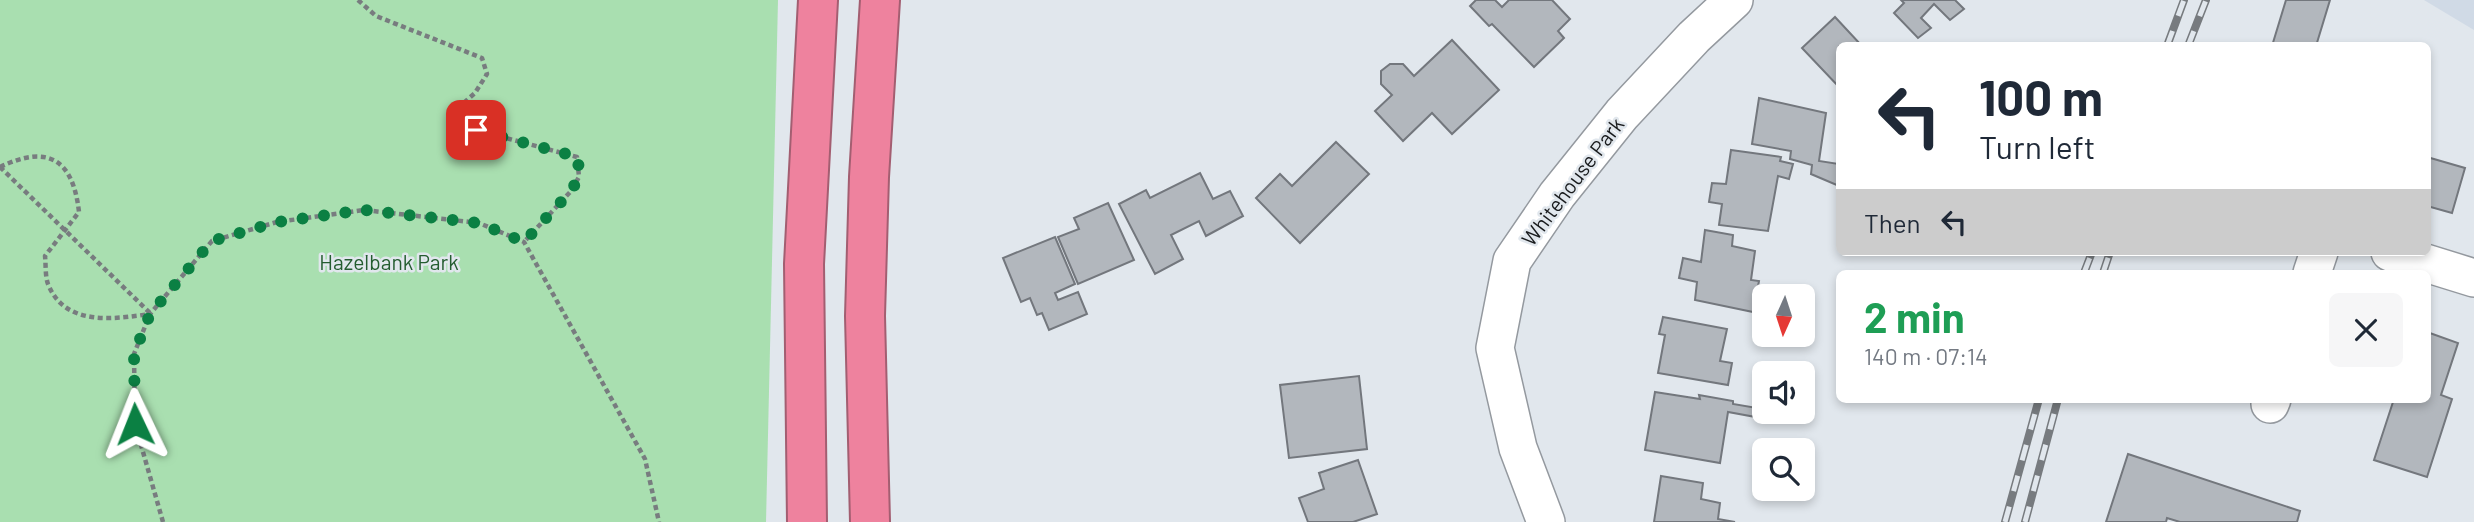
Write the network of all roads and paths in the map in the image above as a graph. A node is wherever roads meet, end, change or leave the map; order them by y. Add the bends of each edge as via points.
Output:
1 (358, 0) edge
2 (818, 0) edge
3 (880, 0) edge
4 (1734, 0) edge
5 (66, 232) junction
6 (524, 242) junction
7 (2403, 256) edge
8 (2474, 278) edge
9 (150, 314) junction
10 (163, 522) edge
11 (659, 522) edge
12 (807, 522) edge
13 (870, 522) edge
14 (1546, 522) edge

1 - 6 path via 376,16 482,58 487,74 459,107 459,120 476,130 578,157 579,177 571,191
2 - 12 highway via 804,264
3 - 13 highway via 865,316
4 - 14 street, Whitehouse Park via 1622,114 1557,195 1512,261 1495,348 1518,448
5 - 5 path via 79,212 78,201 71,175 57,161 40,155 20,157 0,167
5 - 9 path
5 - 9 path via 45,257 48,283 59,301 81,316 98,319
6 - 9 path via 479,223 364,210 277,222 212,241
6 - 11 path via 645,460
7 - 8 street
9 - 10 path via 134,354 135,424

